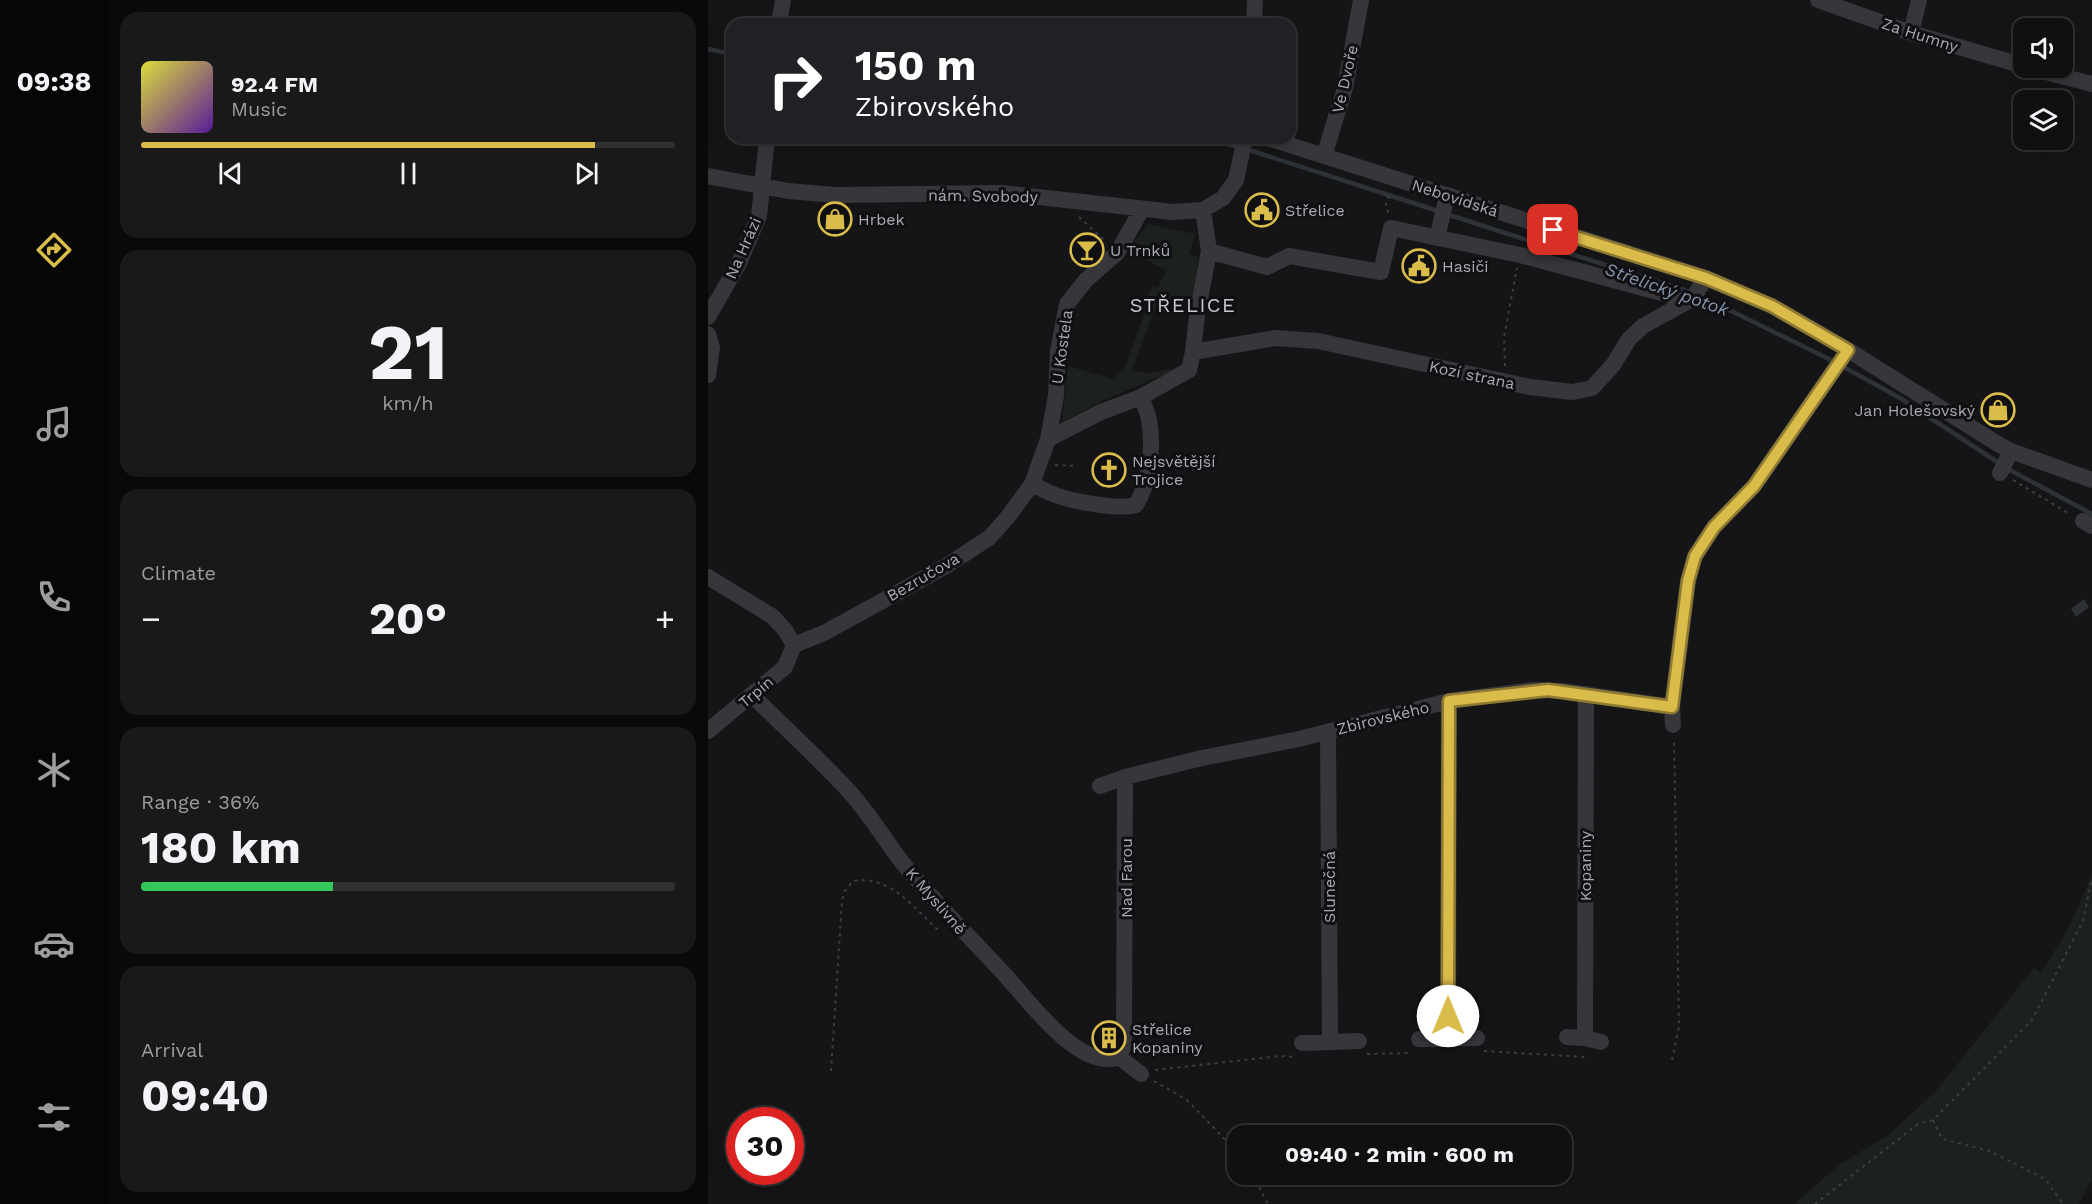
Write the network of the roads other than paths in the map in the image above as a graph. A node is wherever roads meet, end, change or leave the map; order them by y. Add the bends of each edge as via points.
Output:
1 (783, 0) edge
2 (1255, 0) edge
3 (1361, 0) edge
4 (1818, 0) edge
5 (1919, 0) edge
6 (780, 18) edge
7 (1254, 18) edge
8 (1911, 33) junction
9 (2013, 63) edge
10 (2069, 78) edge
11 (2092, 84) edge
12 (766, 144) edge
13 (1287, 144) edge
14 (1244, 146) edge
15 (1324, 156) junction
16 (708, 176) edge
17 (762, 187) junction
18 (1447, 196) junction
19 (1142, 209) junction
20 (1203, 210) junction
21 (1438, 232) junction
22 (1209, 251) junction
23 (1695, 292) junction
24 (708, 316) edge
25 (708, 334) edge
26 (1848, 350) junction
27 (1194, 352) junction
28 (708, 375) edge
29 (1141, 398) junction
30 (1048, 439) junction
31 (2012, 451) junction
32 (2001, 473) road end
33 (2092, 480) edge
34 (1032, 484) junction
35 (708, 577) edge
36 (794, 645) junction
37 (1586, 694) junction
38 (752, 695) junction
39 (1449, 701) junction
40 (1672, 707) junction
41 (1673, 724) road end
42 (708, 731) edge
43 (1328, 732) junction
44 (1125, 777) junction
45 (1100, 786) dead end
46 (1567, 1037) dead end
47 (1477, 1038) dead end
48 (1419, 1039) dead end
49 (1448, 1039) junction
50 (1359, 1041) dead end
51 (1330, 1042) junction
52 (1302, 1043) dead end
53 (1119, 1056) junction
54 (1141, 1074) road end

1 - 6 street
2 - 7 street
3 - 15 street, Ve Dvoře via 1345,88
4 - 8 street, Za Humny
5 - 8 street
8 - 9 street, Za Humny
10 - 11 street
12 - 17 street, Na Hrázi
13 - 15 street, Nebovidská
14 - 20 street via 1236,180 1222,198
15 - 18 street, Nebovidská
16 - 17 street, nám. Svobody
17 - 19 street, nám. Svobody via 836,195 1002,193
17 - 24 street, Na Hrázi via 759,216 739,263
18 - 21 street
18 - 23 street, Nebovidská
19 - 20 street, nám. Svobody
19 - 30 street, U Kostela via 1117,253 1086,280 1067,304
20 - 22 street
21 - 22 street, Nebovidská via 1391,228 1382,272 1289,256 1267,267
21 - 23 street, Nebovidská via 1669,295
22 - 27 street
23 - 26 street, Nebovidská via 1772,306
23 - 27 street, Kozí strana via 1629,339 1614,365 1592,388 1572,392 1292,338
25 - 28 street via 712,347
26 - 31 street, Nebovidská
26 - 40 street via 1754,486 1714,527 1695,556 1688,581
27 - 29 street via 1189,370
29 - 30 street via 1101,412
29 - 34 street via 1149,418 1149,467 1144,492 1136,505 1125,508 1057,496
30 - 34 street, U Kostela
31 - 32 street
31 - 33 street, Nebovidská
34 - 36 street, Bezručova via 988,538 946,566 824,633
35 - 36 street via 772,616
36 - 38 street, Trpín via 785,667
37 - 39 street, Zbirovského via 1533,690
37 - 40 street, Zbirovského
37 - 46 street, Kopaniny via 1593,1040
38 - 42 street, Trpín
38 - 53 street, K Myslivně via 848,789 957,926 1046,1021 1071,1044 1095,1057
39 - 43 street, Zbirovského
39 - 49 street
40 - 41 street
43 - 44 street, Zbirovského
43 - 51 street, Slunečná
44 - 45 street
44 - 53 street, Nad Farou via 1125,1035
47 - 49 street
48 - 49 street
50 - 51 street
51 - 52 street
53 - 54 street

